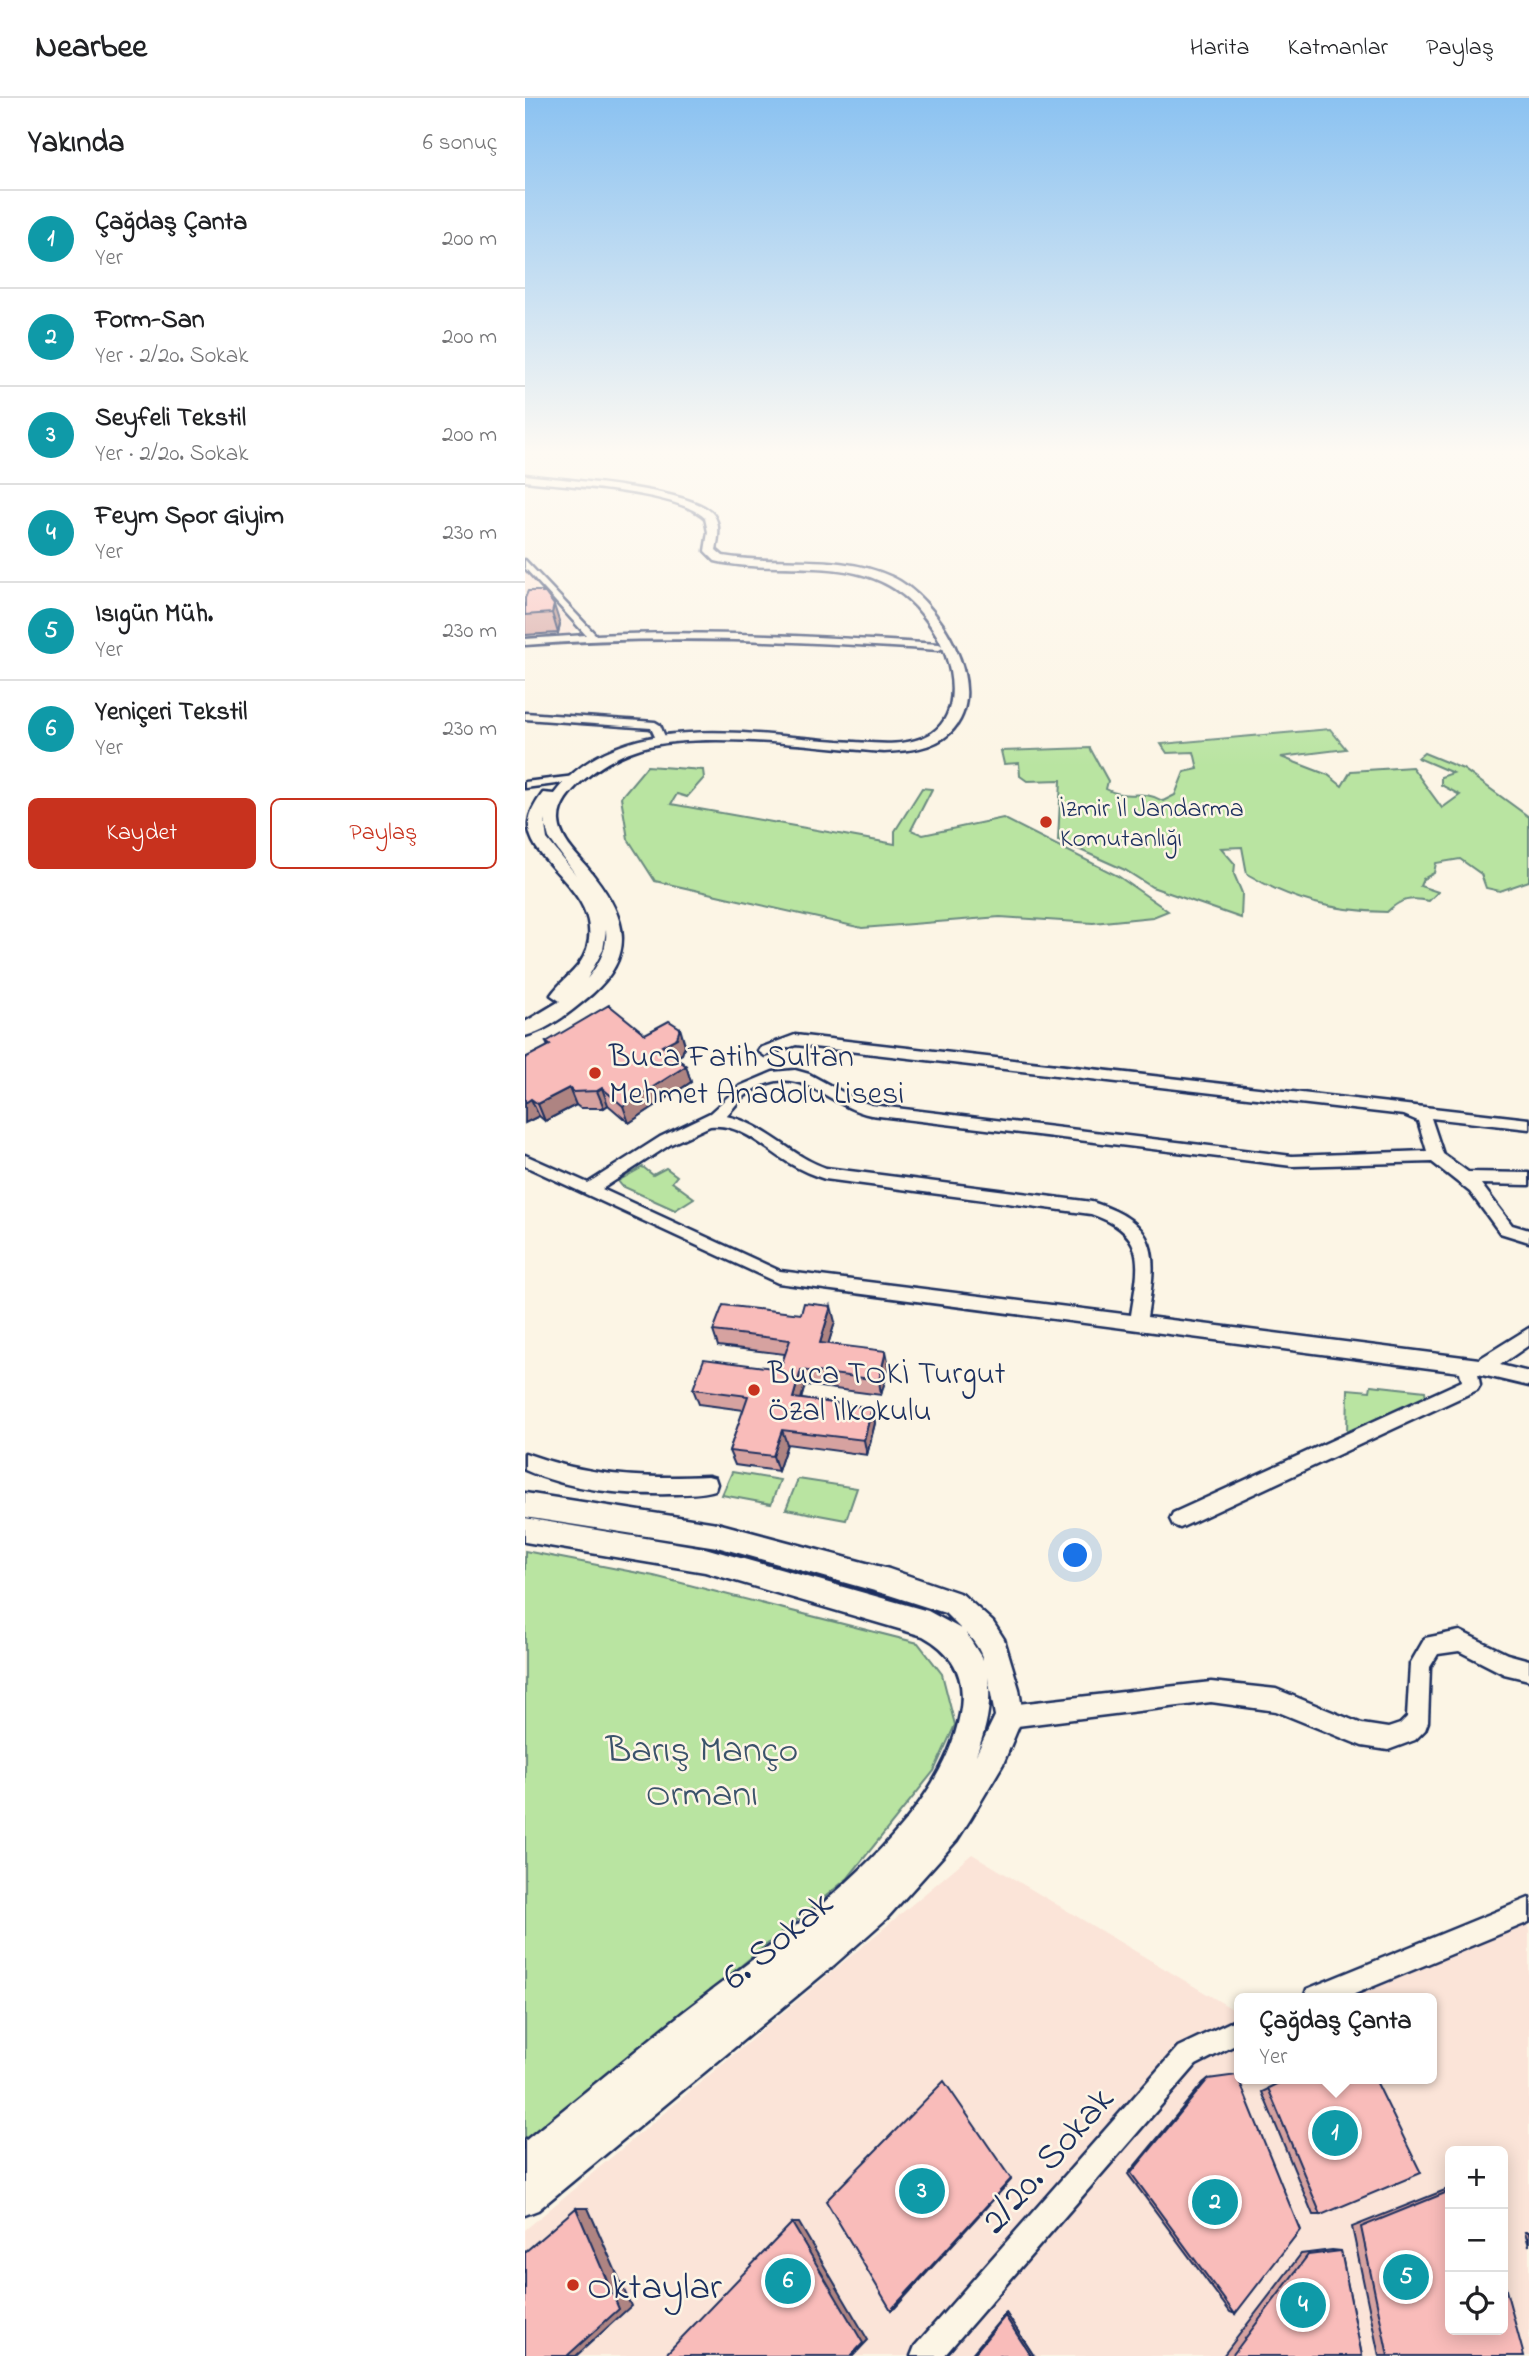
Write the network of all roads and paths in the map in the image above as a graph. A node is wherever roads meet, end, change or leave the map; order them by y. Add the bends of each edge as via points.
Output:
1 (702, 555) edge
2 (715, 555) edge
3 (525, 562) edge
4 (591, 636) junction
5 (525, 642) edge
6 (939, 647) junction
7 (525, 716) edge
8 (653, 733) junction
9 (570, 779) junction
10 (525, 785) edge
11 (525, 1016) edge
12 (525, 1030) edge
13 (765, 1051) dead end
14 (1406, 1110) junction
15 (708, 1121) junction
16 (1529, 1124) edge
17 (1435, 1156) junction
18 (525, 1160) edge
19 (1465, 1178) junction
20 (1529, 1179) edge
21 (588, 1190) junction
22 (1529, 1236) edge
23 (1138, 1323) junction
24 (1529, 1335) edge
25 (1474, 1366) junction
26 (1529, 1379) edge
27 (525, 1461) edge
28 (708, 1484) dead end
29 (525, 1505) edge
30 (1180, 1520) dead end
31 (525, 1530) edge
32 (1529, 1670) edge
33 (1007, 1702) junction
34 (1529, 1910) edge
35 (1328, 1993) edge
36 (1234, 2032) edge
37 (525, 2163) edge
38 (525, 2197) edge
39 (925, 2356) edge

1 - 6 main road via 717,563 832,571 872,580 911,608
2 - 8 main road via 837,567 866,572 902,587 941,630 956,668 958,695 953,721 936,737 884,748
3 - 4 street
4 - 5 street
4 - 6 street via 763,635
6 - 8 main road via 947,693 944,717 937,728 913,739 879,742 711,730
7 - 8 street
8 - 9 main road
9 - 10 street
9 - 11 main road via 542,805 537,832 591,909 597,927 595,946 576,982
9 - 12 main road via 552,812 551,825 610,912 614,946 589,989
13 - 14 street via 795,1040
14 - 16 street
14 - 17 street via 1424,1118
15 - 17 street via 725,1112 744,1089 782,1074 795,1074 860,1109 1292,1161
15 - 21 street
15 - 23 street via 739,1124 803,1165 825,1173 1072,1205 1112,1215 1137,1233 1146,1253
17 - 19 street
18 - 21 street
19 - 20 street
19 - 22 street via 1506,1228
21 - 23 street via 778,1277
23 - 25 street
24 - 25 street via 1504,1354
25 - 26 street
25 - 30 street via 1471,1385
27 - 28 street via 542,1471 635,1485
29 - 33 main road via 717,1535 933,1594 953,1603 983,1631 994,1649
31 - 37 main road, 6. Sokak via 705,1560 928,1624 956,1642 966,1657 977,1702 972,1732 958,1766 935,1804 878,1873 773,1964
32 - 33 street via 1504,1664 1460,1641 1433,1645 1420,1664 1417,1722 1407,1732 1388,1738 1362,1735 1276,1700 1211,1692
33 - 38 main road, 6. Sokak via 993,1754 954,1818 875,1908
34 - 35 street
36 - 39 street, 2/20. Sokak via 1187,2056

